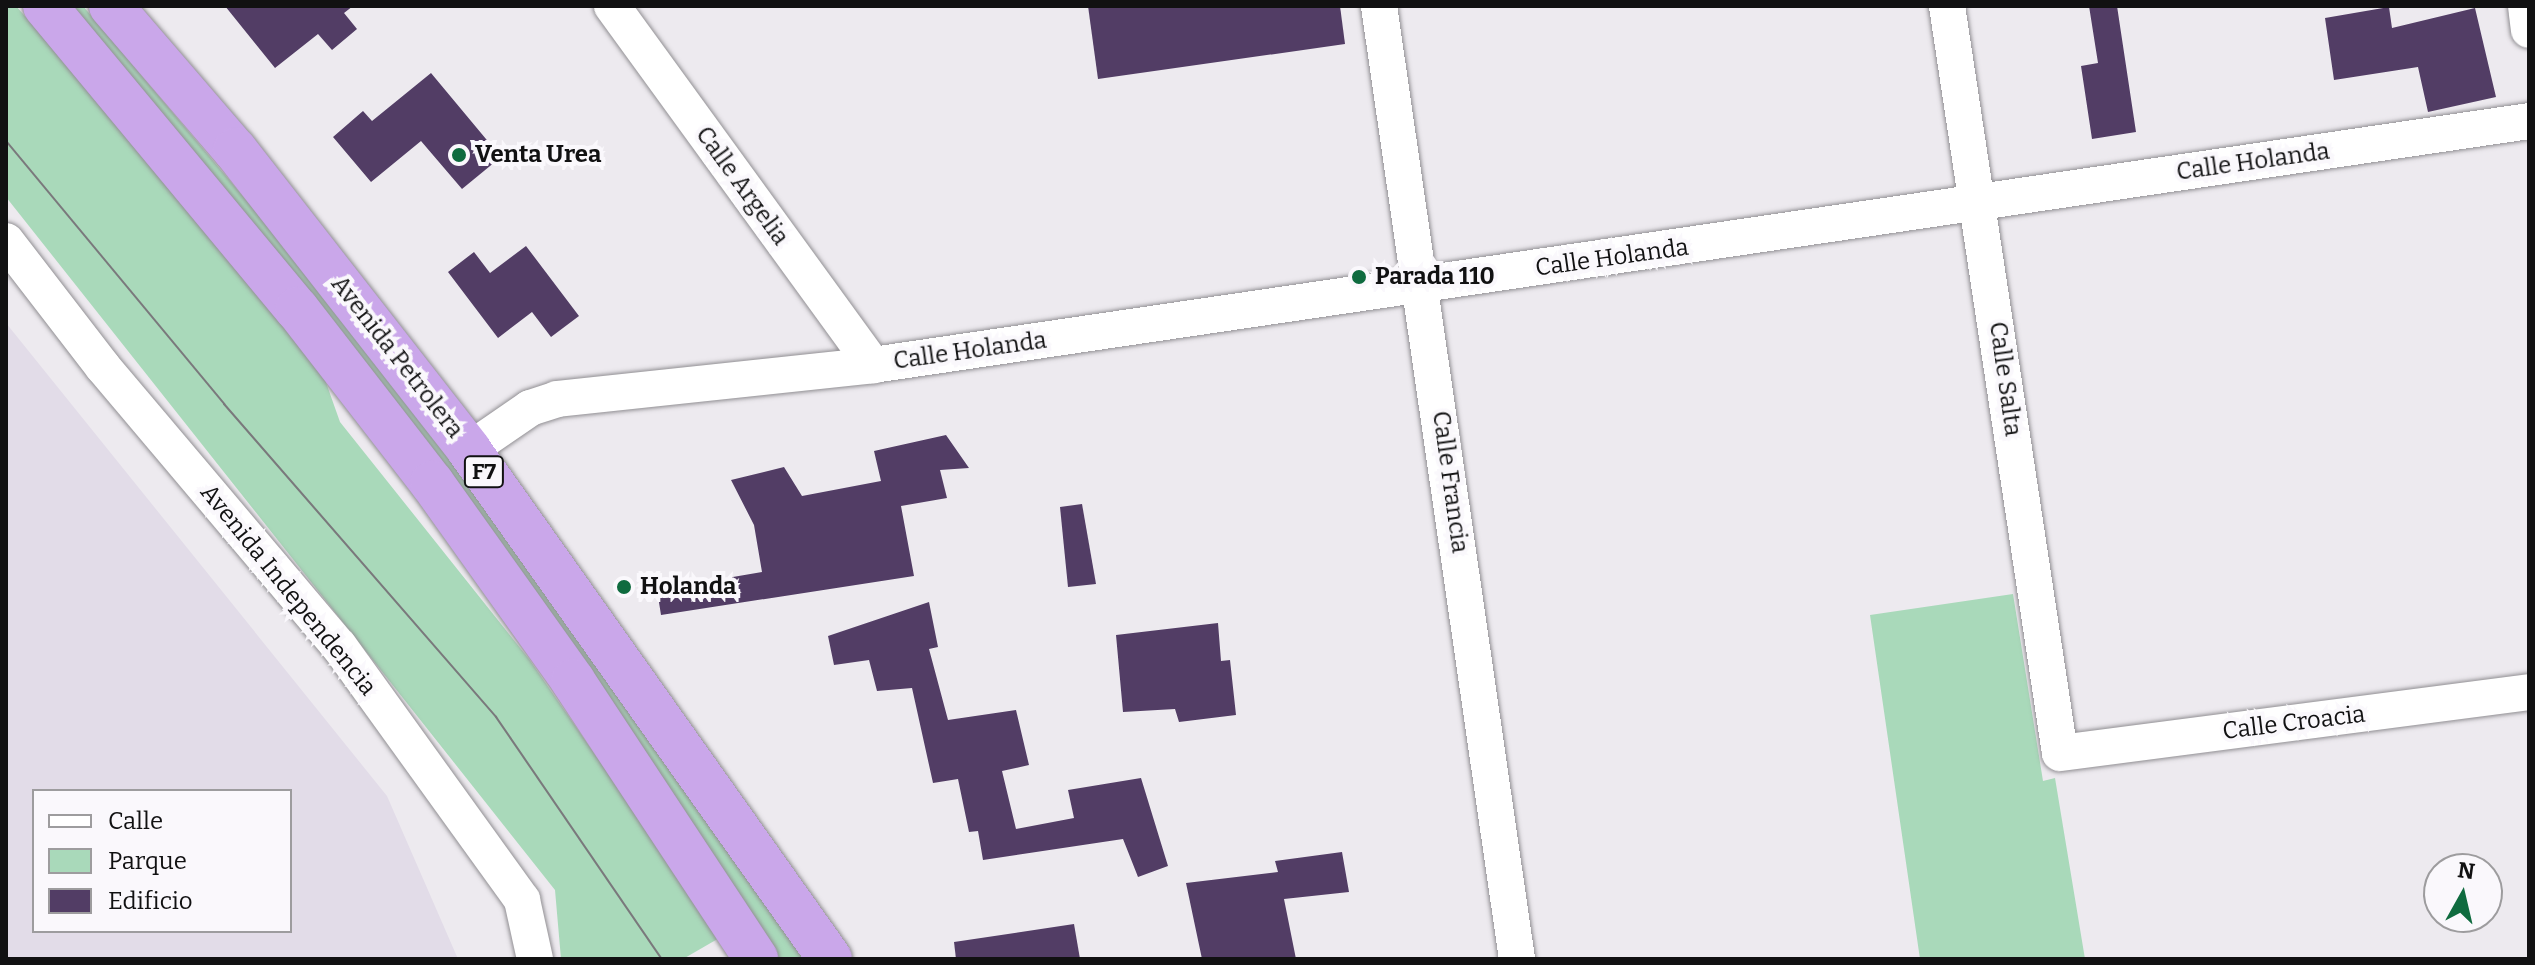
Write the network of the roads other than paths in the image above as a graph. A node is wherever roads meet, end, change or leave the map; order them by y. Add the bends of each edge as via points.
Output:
1 (45, 6) edge
2 (111, 6) edge
3 (612, 6) edge
4 (1379, 6) edge
5 (1947, 6) edge
6 (2526, 6) edge
7 (2529, 30) edge
8 (2529, 121) edge
9 (1979, 203) junction
10 (6, 241) edge
11 (1422, 286) junction
12 (873, 365) junction
13 (469, 450) junction
14 (2529, 692) edge
15 (2060, 753) joint
16 (535, 959) edge
17 (756, 959) edge
18 (830, 959) edge
19 (1517, 959) edge

1 - 17 highway, Avenida Petrolera / F7 via 297,309 432,483 573,681
2 - 13 highway, Avenida Petrolera / F7 via 235,150
3 - 12 street, Calle Argelia
4 - 11 street, Calle Francia
5 - 9 street, Calle Salta
6 - 7 street
8 - 9 street, Calle Holanda
9 - 11 street, Calle Holanda
9 - 15 street, Calle Salta
10 - 16 street, Avenida Independencia via 103,367 339,646 522,900
11 - 12 street, Calle Holanda
11 - 19 street, Calle Francia
12 - 13 street, Calle Holanda via 557,399 530,408
13 - 18 highway, Avenida Petrolera / F7
14 - 15 street, Calle Croacia

